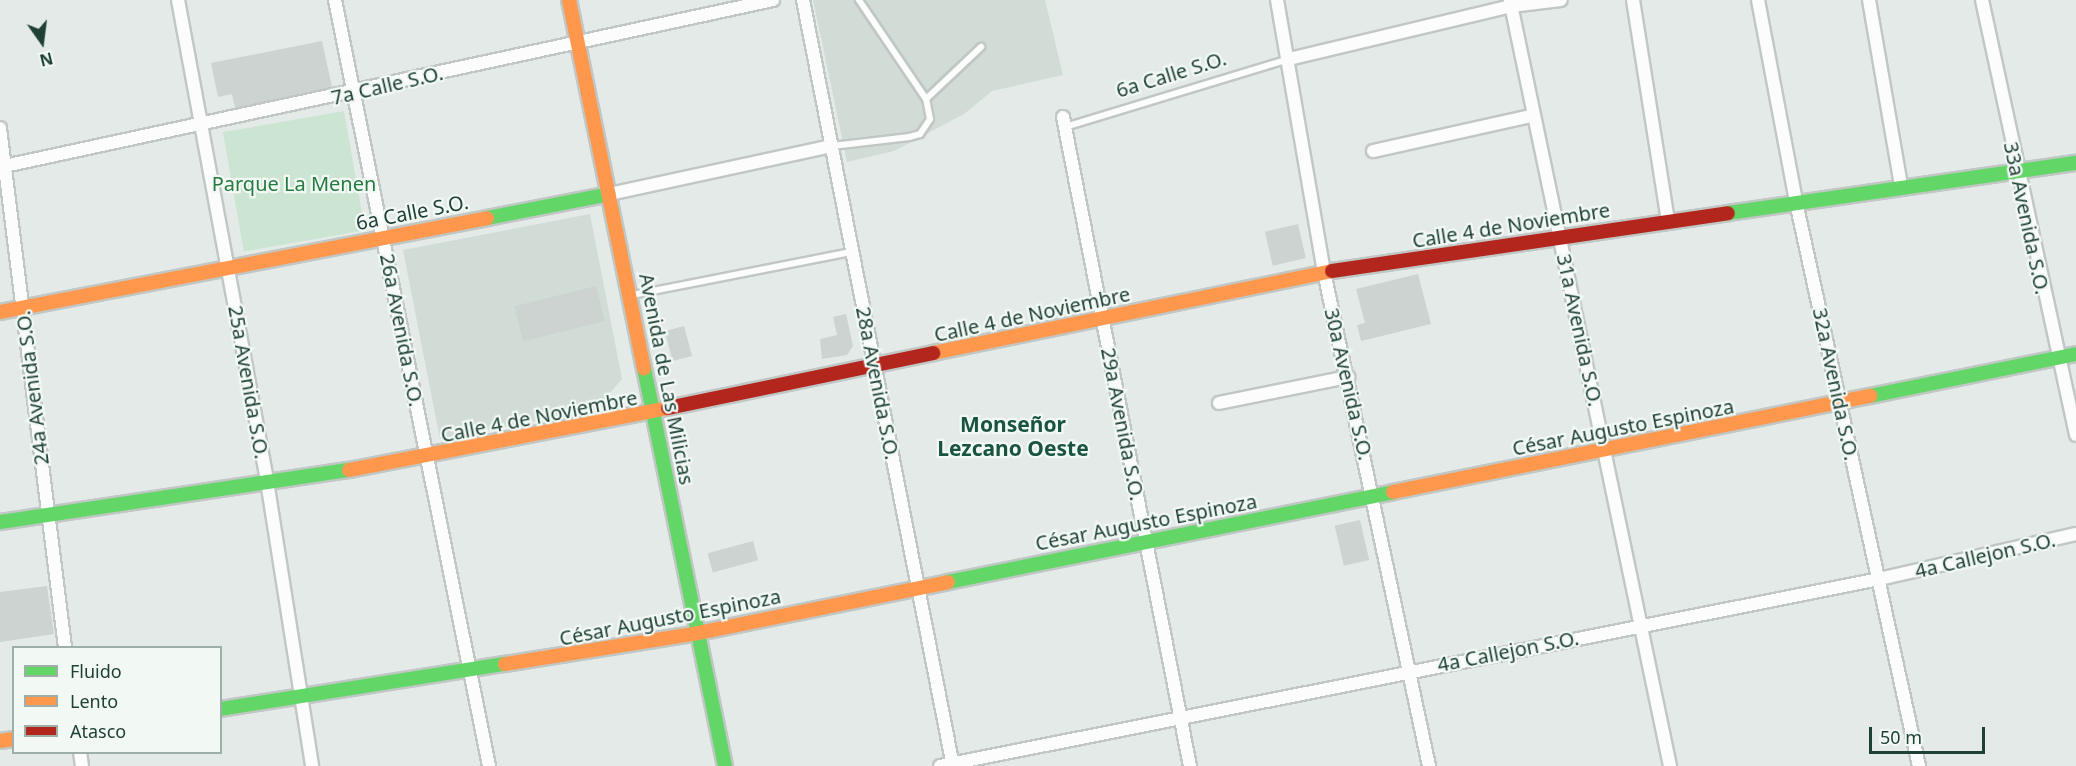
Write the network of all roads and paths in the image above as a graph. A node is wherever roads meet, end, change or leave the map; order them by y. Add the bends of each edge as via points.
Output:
1 (178, 0) edge
2 (335, 0) edge
3 (569, 0) edge
4 (773, 0) edge
5 (803, 0) edge
6 (859, 0) edge
7 (1277, 0) edge
8 (1561, 0) edge
9 (1633, 0) edge
10 (1758, 0) edge
11 (1869, 0) edge
12 (1982, 0) edge
13 (1510, 3) edge
14 (577, 40) junction
15 (981, 47) dead end
16 (1289, 58) junction
17 (355, 94) junction
18 (926, 99) junction
19 (1531, 116) junction
20 (1064, 122) joint
21 (201, 126) junction
22 (0, 128) edge
23 (831, 146) junction
24 (1373, 151) dead end
25 (2076, 164) edge
26 (3, 166) edge
27 (2016, 170) junction
28 (1901, 186) junction
29 (609, 194) junction
30 (1796, 202) junction
31 (1668, 221) junction
32 (384, 237) junction
33 (1561, 237) junction
34 (852, 252) junction
35 (229, 269) junction
36 (1324, 272) junction
37 (630, 295) junction
38 (23, 309) junction
39 (0, 312) edge
40 (1102, 319) junction
41 (2076, 354) edge
42 (2058, 357) junction
43 (875, 368) junction
44 (1348, 377) junction
45 (1219, 403) dead end
46 (1840, 406) junction
47 (654, 414) junction
48 (2076, 435) edge
49 (1606, 450) junction
50 (428, 458) junction
51 (267, 481) junction
52 (1374, 496) junction
53 (47, 515) junction
54 (0, 522) edge
55 (2076, 534) edge
56 (1146, 542) junction
57 (1879, 579) junction
58 (918, 588) junction
59 (1642, 625) junction
60 (698, 633) junction
61 (65, 646) edge
62 (1411, 670) junction
63 (470, 673) junction
64 (300, 697) junction
65 (222, 709) edge
66 (1180, 717) junction
67 (948, 765) edge
68 (312, 766) edge
69 (489, 766) edge
70 (725, 766) edge
71 (1190, 766) edge
72 (1429, 766) edge
73 (1670, 766) edge
74 (1919, 766) edge

1 - 21 street, 25a Avenida S.O.
2 - 17 street, 26a Avenida S.O.
3 - 14 street, Avenida de Las Milicias
4 - 14 street, 7a Calle S.O.
5 - 23 street, 28a Avenida S.O.
6 - 18 lane
7 - 16 street, 30a Avenida S.O.
8 - 13 street
9 - 31 street
10 - 30 street, 32a Avenida S.O.
11 - 28 street
12 - 27 street, 33a Avenida S.O.
13 - 16 street
13 - 19 street, 31a Avenida S.O.
14 - 17 street, 7a Calle S.O.
14 - 29 street, Avenida de Las Milicias
15 - 18 lane
16 - 20 lane, 6a Calle S.O.
16 - 36 street, 30a Avenida S.O.
17 - 21 street, 7a Calle S.O.
17 - 32 street, 26a Avenida S.O.
18 - 23 lane via 930,119 920,134
19 - 24 street
19 - 33 street, 31a Avenida S.O.
20 - 40 street, 29a Avenida S.O.
21 - 26 street, 7a Calle S.O.
21 - 35 street, 25a Avenida S.O.
22 - 26 street, 24a Avenida S.O.
23 - 29 street, 6a Calle S.O.
23 - 34 street, 28a Avenida S.O.
25 - 27 street, Calle 4 de Noviembre
26 - 38 street, 24a Avenida S.O.
27 - 28 street, Calle 4 de Noviembre
27 - 42 street, 33a Avenida S.O.
28 - 30 street, Calle 4 de Noviembre
29 - 32 street, 6a Calle S.O.
29 - 37 street, Avenida de Las Milicias
30 - 31 street, Calle 4 de Noviembre
30 - 46 street, 32a Avenida S.O.
31 - 33 street, Calle 4 de Noviembre
32 - 35 street, 6a Calle S.O.
32 - 50 street, 26a Avenida S.O.
33 - 36 street, Calle 4 de Noviembre
33 - 49 street, 31a Avenida S.O.
34 - 37 lane
34 - 43 street, 28a Avenida S.O.
35 - 38 street, 6a Calle S.O.
35 - 51 street, 25a Avenida S.O.
36 - 40 street, Calle 4 de Noviembre
36 - 44 street, 30a Avenida S.O.
37 - 47 street, Avenida de Las Milicias
38 - 39 street, 6a Calle S.O.
38 - 53 street, 24a Avenida S.O.
40 - 43 street, Calle 4 de Noviembre
40 - 56 street, 29a Avenida S.O.
41 - 42 street, César Augusto Espinoza
42 - 46 street, César Augusto Espinoza
42 - 48 street, 33a Avenida S.O.
43 - 47 street, Calle 4 de Noviembre
43 - 58 street, 28a Avenida S.O.
44 - 45 street
44 - 52 street, 30a Avenida S.O.
46 - 49 street, César Augusto Espinoza
46 - 57 street, 32a Avenida S.O.
47 - 50 street, Calle 4 de Noviembre
47 - 60 street, Avenida de Las Milicias
49 - 52 street, César Augusto Espinoza
49 - 59 street, 31a Avenida S.O.
50 - 51 street, Calle 4 de Noviembre
50 - 63 street, 26a Avenida S.O.
51 - 53 street, Calle 4 de Noviembre
51 - 64 street, 25a Avenida S.O.
52 - 56 street, César Augusto Espinoza
52 - 62 street, 30a Avenida S.O.
53 - 54 street, Calle 4 de Noviembre
53 - 61 street, 24a Avenida S.O.
55 - 57 street, 4a Callejon S.O.
56 - 58 street, César Augusto Espinoza
56 - 66 street, 29a Avenida S.O.
57 - 59 street, 4a Callejon S.O.
57 - 74 street, 32a Avenida S.O.
58 - 60 street, César Augusto Espinoza
58 - 67 street, 28a Avenida S.O.
59 - 62 street, 4a Callejon S.O.
59 - 73 street, 31a Avenida S.O.
60 - 63 street, César Augusto Espinoza
60 - 70 street, Avenida de Las Milicias
62 - 66 street, 4a Callejon S.O.
62 - 72 street, 30a Avenida S.O.
63 - 64 street, César Augusto Espinoza
63 - 69 street, 26a Avenida S.O.
64 - 65 street, César Augusto Espinoza
64 - 68 street, 25a Avenida S.O.
66 - 67 street, 4a Callejon S.O.
66 - 71 street, 29a Avenida S.O.

